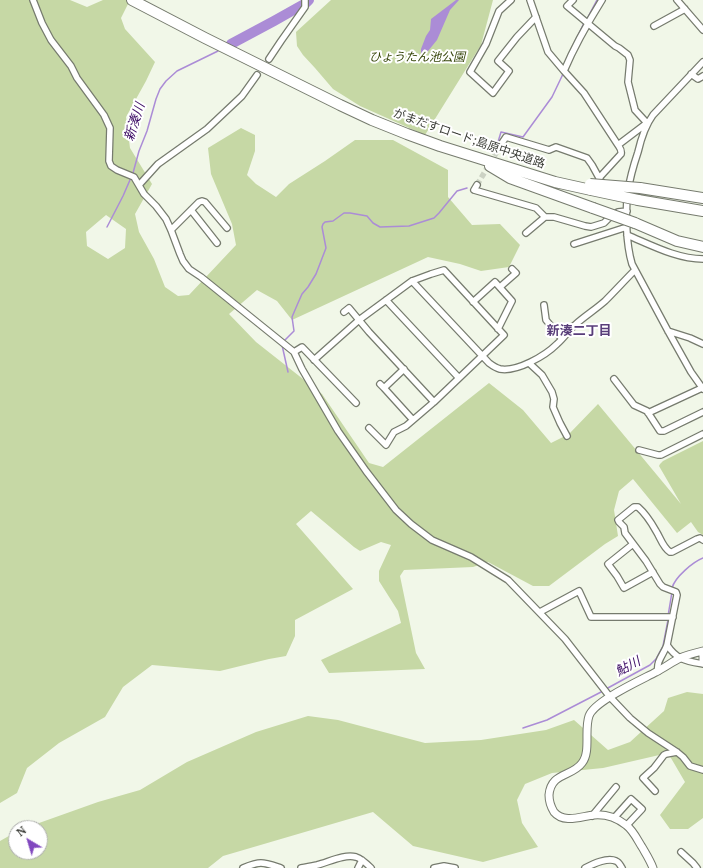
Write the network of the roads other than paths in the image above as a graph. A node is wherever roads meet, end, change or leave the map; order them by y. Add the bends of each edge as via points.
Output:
1 (33, 0) edge
2 (133, 0) edge
3 (305, 0) edge
4 (511, 0) edge
5 (530, 0) edge
6 (573, 0) edge
7 (602, 0) edge
8 (677, 0) edge
9 (685, 9) junction
10 (536, 17) junction
11 (588, 23) junction
12 (654, 26) dead end
13 (703, 30) edge
14 (268, 59) dead end
15 (703, 62) edge
16 (564, 71) junction
17 (691, 74) junction
18 (257, 75) dead end
19 (703, 76) edge
20 (647, 123) junction
21 (502, 143) dead end
22 (618, 145) junction
23 (474, 157) junction
24 (599, 178) junction
25 (140, 185) junction
26 (477, 185) dead end
27 (590, 187) junction
28 (628, 191) junction
29 (703, 198) edge
30 (191, 210) junction
31 (627, 211) junction
32 (703, 211) edge
33 (545, 217) junction
34 (631, 225) junction
35 (227, 228) dead end
36 (172, 230) junction
37 (526, 233) dead end
38 (627, 235) junction
39 (217, 243) dead end
40 (574, 244) dead end
41 (703, 247) edge
42 (703, 259) edge
43 (512, 269) dead end
44 (635, 270) junction
45 (412, 281) junction
46 (500, 287) junction
47 (386, 300) junction
48 (473, 302) junction
49 (544, 305) dead end
50 (344, 312) dead end
51 (359, 320) junction
52 (498, 329) junction
53 (668, 331) junction
54 (562, 339) junction
55 (703, 344) edge
56 (294, 352) junction
57 (482, 356) junction
58 (314, 360) junction
59 (529, 363) junction
60 (404, 369) junction
61 (459, 378) junction
62 (614, 379) dead end
63 (703, 388) edge
64 (434, 402) junction
65 (356, 403) dead end
66 (703, 412) edge
67 (648, 413) junction
68 (413, 420) junction
69 (369, 428) dead end
70 (703, 434) edge
71 (568, 436) dead end
72 (638, 450) dead end
73 (703, 540) edge
74 (633, 544) junction
75 (652, 572) junction
76 (540, 612) junction
77 (670, 616) junction
78 (667, 645) junction
79 (703, 652) edge
80 (680, 658) junction
81 (703, 661) edge
82 (703, 664) edge
83 (658, 671) junction
84 (608, 695) junction
85 (677, 752) junction
86 (703, 770) edge
87 (616, 787) dead end
88 (655, 791) dead end
89 (592, 816) junction
90 (614, 818) junction
91 (626, 825) junction
92 (681, 852) dead end
93 (362, 860) junction
94 (315, 866) edge
95 (273, 867) edge
96 (243, 868) edge
97 (281, 868) edge
98 (302, 868) edge
99 (358, 868) edge
100 (371, 868) edge
101 (434, 868) edge
102 (455, 868) edge
103 (585, 868) edge
104 (622, 868) edge
105 (653, 868) edge
106 (697, 868) edge

1 - 25 street via 51,40 110,128 111,166 132,176
2 - 23 highway, がまだすロード;島原中央道路 via 372,120
3 - 14 street via 306,7
4 - 10 street via 499,11 486,44 470,72 493,93 509,71 498,61
5 - 10 street
6 - 11 street via 567,6
7 - 11 street
8 - 9 street
9 - 12 street
9 - 13 street
10 - 16 street via 548,52
11 - 16 street
11 - 20 street via 628,55 628,82 636,110
15 - 17 street
16 - 22 street via 584,92
17 - 19 street via 698,79
17 - 20 street
18 - 25 street via 242,96 206,129 158,164
20 - 22 street
20 - 28 street
21 - 24 street via 506,137 549,150 556,147 584,156 590,161
22 - 24 street via 621,154
23 - 27 highway, がまだすロード;島原中央道路 via 555,182
23 - 34 highway, bridge via 510,178 593,208
24 - 28 street via 605,187
25 - 36 street
26 - 33 street via 474,190 536,208
27 - 29 highway, bridge via 640,188
27 - 32 highway, がまだすロード;島原中央道路, bridge via 638,200
28 - 31 street
30 - 35 street via 203,201
30 - 36 street
30 - 39 street
31 - 33 street via 618,212 604,223 591,227
31 - 34 street
33 - 37 street
34 - 38 street
34 - 40 street
34 - 41 highway
36 - 56 street via 183,261 189,269
38 - 42 street via 657,248
38 - 44 street via 630,258
43 - 46 street via 516,273
44 - 53 street
44 - 54 street
45 - 47 street
45 - 48 street via 444,270
45 - 57 street
46 - 48 street via 495,282
46 - 52 street via 512,301
47 - 51 street
47 - 61 street
48 - 52 street
49 - 54 street via 546,320
50 - 51 street via 349,308
51 - 58 street
51 - 60 street
52 - 57 street via 504,335
53 - 55 street
53 - 63 street
54 - 59 street via 552,350
56 - 58 street via 302,347
56 - 76 street via 338,431 396,510 432,540 472,557 508,580
57 - 59 street via 501,369
57 - 61 street
58 - 65 street
59 - 71 street via 542,375 552,392 553,407
60 - 64 street
60 - 68 street via 382,386
61 - 64 street
62 - 67 street via 634,405
63 - 67 street
64 - 68 street
66 - 67 street via 662,431
68 - 69 street via 394,432 386,445
70 - 72 street via 661,455
73 - 74 street via 697,539 668,552 648,517 635,507 618,520
74 - 75 street
74 - 75 street via 608,564 624,588
75 - 77 street via 661,585 677,595
76 - 77 street via 579,591 591,617
76 - 84 street
77 - 78 street
78 - 80 street
78 - 83 street via 658,662
79 - 80 street
79 - 81 street
80 - 82 street
80 - 83 street
83 - 84 street
84 - 85 street via 648,733
84 - 89 street via 592,710 587,722 584,761 578,768 556,780 550,790 551,806 559,816
85 - 86 street via 690,766
85 - 88 street via 664,755 643,778
87 - 89 street
89 - 90 street
90 - 91 street
90 - 91 street via 631,799 642,809
91 - 105 street via 637,838
92 - 106 street
93 - 94 street via 356,857 343,857
93 - 99 street
93 - 100 street
94 - 98 street
95 - 96 street via 260,862
95 - 97 street
101 - 102 street
103 - 104 street via 610,860 619,863

